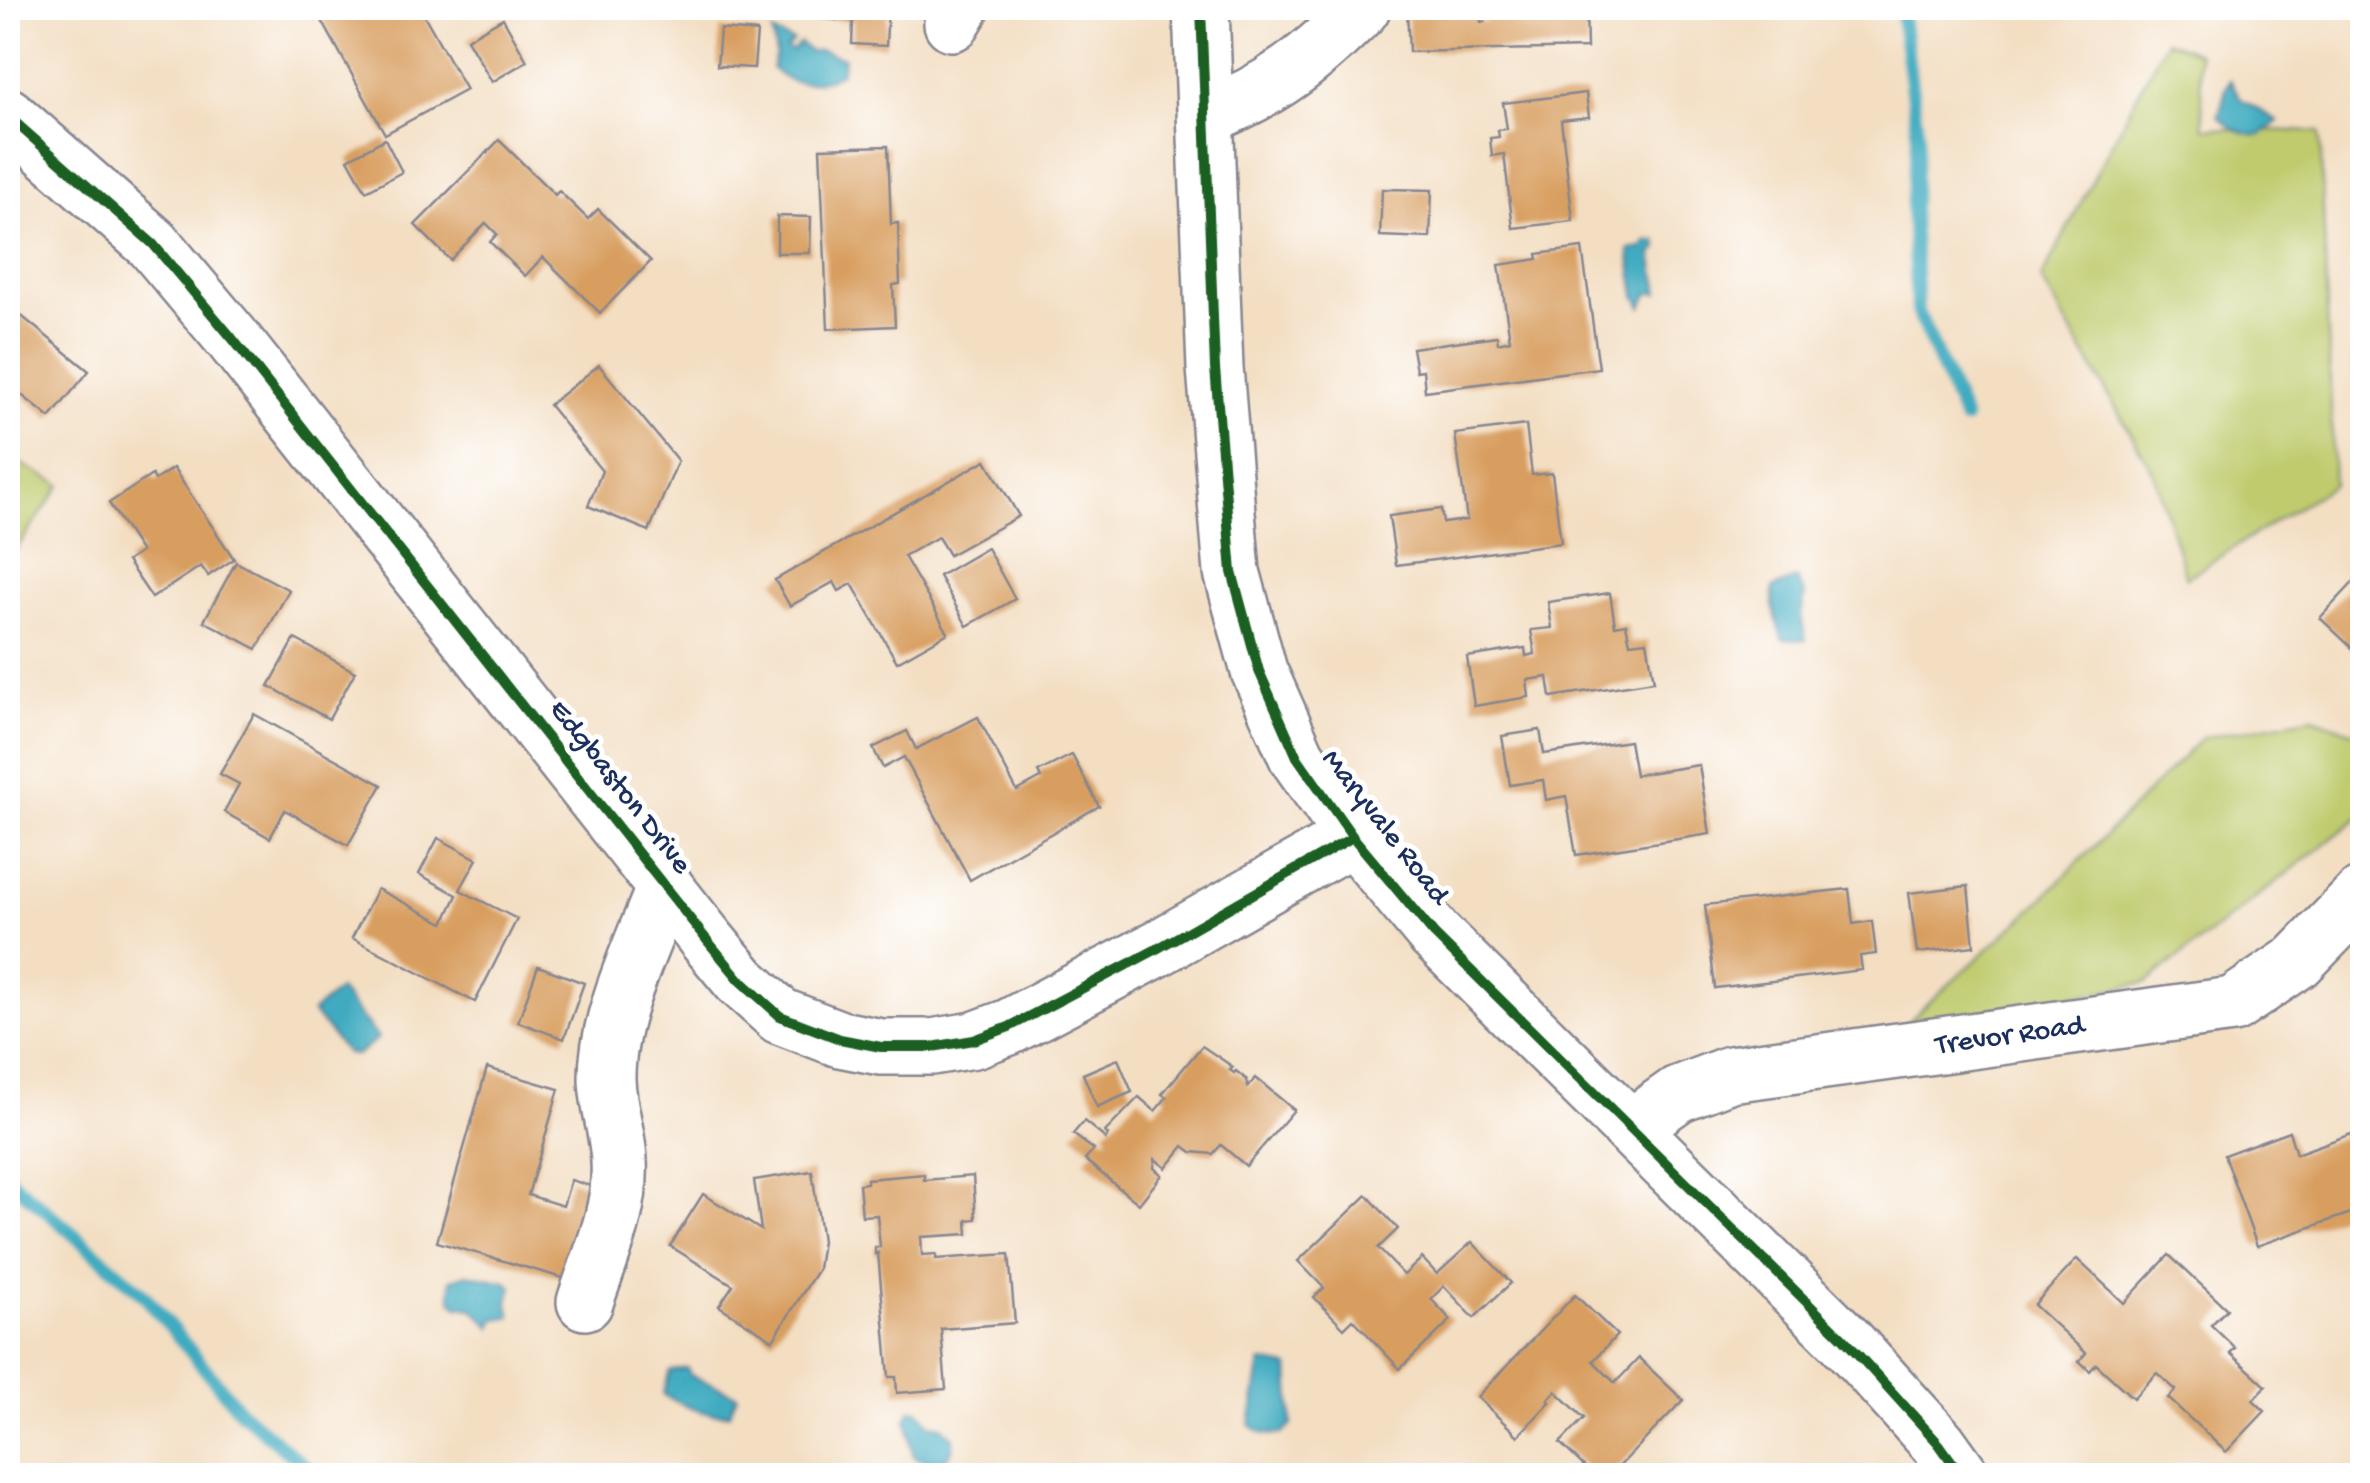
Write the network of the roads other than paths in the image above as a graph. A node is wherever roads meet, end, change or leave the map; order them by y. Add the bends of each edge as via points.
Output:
1 (1201, 8) edge
2 (1362, 8) edge
3 (8, 116) edge
4 (1206, 116) junction
5 (1352, 837) junction
6 (665, 886) junction
7 (2362, 896) edge
8 (1630, 1128) junction
9 (585, 1302) dead end
10 (1962, 1476) edge

1 - 4 street, Maryvale Road
2 - 4 street via 1311,58 1250,99
3 - 6 street, Edgbaston Drive via 153,244
4 - 5 street, Maryvale Road via 1215,368 1232,572 1259,671 1298,757
5 - 6 street, Edgbaston Drive via 1009,1027 932,1047 840,1039 780,1016 740,980
5 - 8 street, Maryvale Road via 1434,934
6 - 9 street via 610,1044 606,1078 618,1195
7 - 8 street, Trevor Road via 2298,961 2233,1005 1730,1074 1678,1094
8 - 10 street, Maryvale Road via 1844,1339

